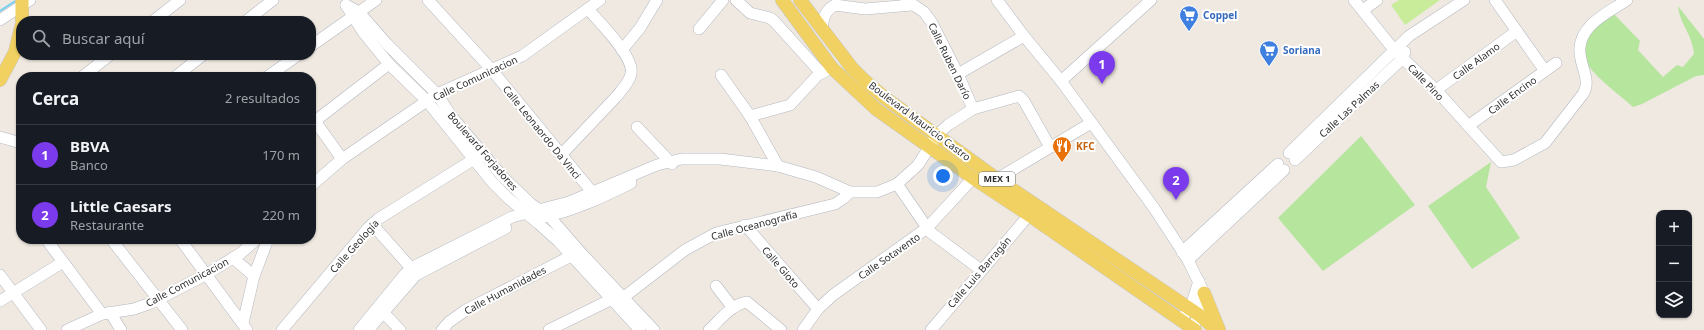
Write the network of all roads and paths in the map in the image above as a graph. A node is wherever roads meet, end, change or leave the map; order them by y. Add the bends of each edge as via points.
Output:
1 (180, 0) edge
2 (273, 0) edge
3 (376, 0) edge
4 (600, 0) edge
5 (657, 0) edge
6 (723, 0) edge
7 (736, 0) edge
8 (782, 0) edge
9 (800, 0) edge
10 (997, 0) edge
11 (1151, 0) edge
12 (1354, 0) edge
13 (1377, 0) edge
14 (1464, 0) edge
15 (1495, 0) edge
16 (1627, 0) edge
17 (431, 1) edge
18 (25, 2) edge
19 (909, 2) edge
20 (343, 3) edge
21 (883, 4) edge
22 (588, 9) junction
23 (1363, 10) junction
24 (355, 14) junction
25 (23, 16) edge
26 (159, 16) edge
27 (252, 16) edge
28 (0, 20) edge
29 (698, 29) dead end
30 (822, 29) junction
31 (1517, 31) junction
32 (1024, 36) junction
33 (316, 42) edge
34 (16, 48) edge
35 (622, 50) junction
36 (1399, 54) junction
37 (104, 60) edge
38 (197, 60) edge
39 (291, 60) edge
40 (1556, 63) dead end
41 (390, 64) junction
42 (491, 69) junction
43 (826, 71) junction
44 (1546, 71) junction
45 (88, 72) edge
46 (181, 72) edge
47 (274, 72) edge
48 (958, 74) junction
49 (721, 75) dead end
50 (0, 80) edge
51 (1061, 81) junction
52 (1436, 90) junction
53 (437, 94) junction
54 (427, 101) junction
55 (973, 109) junction
56 (750, 116) junction
57 (316, 121) edge
58 (1092, 123) junction
59 (1468, 126) junction
60 (316, 127) edge
61 (637, 127) dead end
62 (937, 135) junction
63 (0, 137) edge
64 (16, 142) edge
65 (930, 147) junction
66 (1050, 147) junction
67 (483, 154) junction
68 (561, 155) junction
69 (1292, 156) junction
70 (342, 159) junction
71 (473, 159) junction
72 (671, 162) junction
73 (778, 166) junction
74 (1281, 167) junction
75 (972, 178) junction
76 (997, 179) junction
77 (316, 182) edge
78 (897, 184) junction
79 (592, 192) junction
80 (850, 192) junction
81 (544, 213) junction
82 (1029, 215) junction
83 (529, 216) junction
84 (372, 224) junction
85 (744, 225) junction
86 (928, 228) junction
87 (50, 244) edge
88 (115, 244) edge
89 (184, 244) edge
90 (251, 244) edge
91 (266, 244) edge
92 (571, 256) junction
93 (1185, 256) junction
94 (233, 258) junction
95 (63, 262) junction
96 (411, 268) junction
97 (981, 270) junction
98 (207, 274) junction
99 (0, 275) edge
100 (254, 276) junction
101 (1199, 281) junction
102 (716, 286) dead end
103 (13, 293) junction
104 (1204, 294) junction
105 (624, 296) junction
106 (159, 299) junction
107 (612, 299) junction
108 (0, 301) edge
109 (733, 308) junction
110 (818, 309) junction
111 (383, 312) junction
112 (1194, 312) junction
113 (106, 313) junction
114 (1189, 326) edge
115 (245, 327) edge
116 (40, 330) edge
117 (67, 330) edge
118 (121, 330) edge
119 (182, 330) edge
120 (282, 330) edge
121 (359, 330) edge
122 (368, 330) edge
123 (400, 330) edge
124 (442, 330) edge
125 (549, 330) edge
126 (640, 330) edge
127 (654, 330) edge
128 (709, 330) edge
129 (781, 330) edge
130 (803, 330) edge
131 (931, 330) edge
132 (1218, 330) edge

1 - 26 street
2 - 27 street
3 - 24 street
4 - 22 street, Calle Comunicacion
5 - 35 street via 640,28
6 - 29 street
7 - 43 street via 750,12 774,21
8 - 43 main road, Boulevard Mauricio Castro / MEX 1
9 - 30 main road, Boulevard Mauricio Castro / MEX 1
10 - 32 street
11 - 51 street
12 - 23 street, Calle Pino
13 - 23 street
14 - 36 street, Calle Las Palmas via 1409,36
15 - 31 street
16 - 59 street, Calle Pino via 1592,25 1582,40 1579,54 1587,88 1543,145 1514,160 1501,162
17 - 42 street, Calle Leonaordo Da Vinci
18 - 25 main road
18 - 28 street
19 - 21 street
19 - 48 street, Calle Ruben Darío via 924,12 932,23
20 - 24 street, Boulevard Forjadores
21 - 30 street via 859,8 835,5 824,16
22 - 35 street
22 - 42 street, Calle Comunicacion via 533,50
23 - 36 street, Calle Pino
24 - 33 street
24 - 41 street, Boulevard Forjadores
24 - 53 street, Boulevard Forjadores
30 - 62 main road, Boulevard Mauricio Castro / MEX 1 via 864,80
31 - 44 street
31 - 52 street, Calle Alamo
32 - 48 street
32 - 51 street
34 - 50 main road
35 - 68 street via 632,68 628,80 616,98
36 - 52 street, Calle Pino
36 - 69 street, Calle Las Palmas
37 - 45 street
38 - 46 street
39 - 47 street
40 - 44 street, Calle Encino
41 - 54 street, Boulevard Forjadores
41 - 57 street
42 - 53 street, Calle Comunicacion
42 - 68 street, Calle Leonaordo Da Vinci
43 - 56 street via 790,105
43 - 65 main road, Boulevard Mauricio Castro / MEX 1
44 - 59 street, Calle Encino
48 - 55 street, Calle Ruben Darío
49 - 56 street
51 - 58 street
52 - 59 street, Calle Pino
53 - 54 street, Calle Comunicacion
53 - 67 street, Boulevard Forjadores via 452,117
54 - 70 street, Calle Comunicacion
54 - 71 street, Boulevard Forjadores
55 - 62 street
55 - 66 street via 1018,96 1024,101
56 - 73 street
58 - 66 street
58 - 93 street
60 - 70 street
61 - 72 street
62 - 65 street
62 - 76 main road, Boulevard Mauricio Castro / MEX 1
63 - 64 street
65 - 75 main road, Boulevard Mauricio Castro / MEX 1
65 - 78 street via 918,165
66 - 76 street
67 - 71 street, Calle Geología
67 - 81 street, Boulevard Forjadores via 513,188
68 - 79 street, Calle Leonaordo Da Vinci
69 - 74 street via 1280,155
69 - 74 street via 1294,167 1288,171
70 - 77 street, Calle Comunicacion
71 - 83 street, Boulevard Forjadores via 508,198
71 - 84 street, Calle Geología
72 - 73 street via 682,159 720,159
72 - 79 street
72 - 81 street via 604,197
73 - 80 street via 816,177
74 - 93 street
75 - 82 main road, Boulevard Mauricio Castro / MEX 1
75 - 86 street, Calle Sotavento
76 - 112 main road, Boulevard Mauricio Castro / MEX 1
78 - 80 street via 871,193
78 - 86 street
79 - 81 street
80 - 85 street, Calle Oceanografía via 835,204
81 - 83 street
81 - 105 street, Boulevard Forjadores
82 - 97 street, Calle Luis Barragán
82 - 114 main road, Boulevard Mauricio Castro / MEX 1
83 - 92 street, Boulevard Forjadores via 548,231
83 - 96 street via 501,222
83 - 111 street via 419,272
84 - 96 street
84 - 120 street, Calle Geología
85 - 105 street, Calle Oceanografía via 701,240
85 - 110 street, Calle Gioto
86 - 97 street
86 - 110 street, Calle Sotavento via 833,295
87 - 95 street
88 - 106 street
89 - 98 street
90 - 94 street, Calle Comunicacion
91 - 100 street
92 - 107 street, Boulevard Forjadores
92 - 124 street, Calle Humanidades via 457,315
93 - 101 street
94 - 98 street, Calle Comunicacion
94 - 100 street
95 - 103 street
95 - 113 street
96 - 121 street
97 - 131 street, Calle Luis Barragán
98 - 106 street, Calle Comunicacion
98 - 115 street
99 - 103 street
100 - 115 street
101 - 104 street
101 - 112 street
102 - 109 street
103 - 108 street
103 - 116 street
104 - 112 street
104 - 132 main road
105 - 127 street, Boulevard Forjadores
106 - 113 street, Calle Comunicacion via 134,309
106 - 119 street
107 - 125 street
107 - 126 street, Boulevard Forjadores
109 - 128 street
109 - 129 street via 747,302
110 - 130 street, Calle Sotavento
111 - 122 street
111 - 123 street
112 - 114 street
112 - 132 main road, Boulevard Mauricio Castro / MEX 1
113 - 117 street, Calle Comunicacion
113 - 118 street

